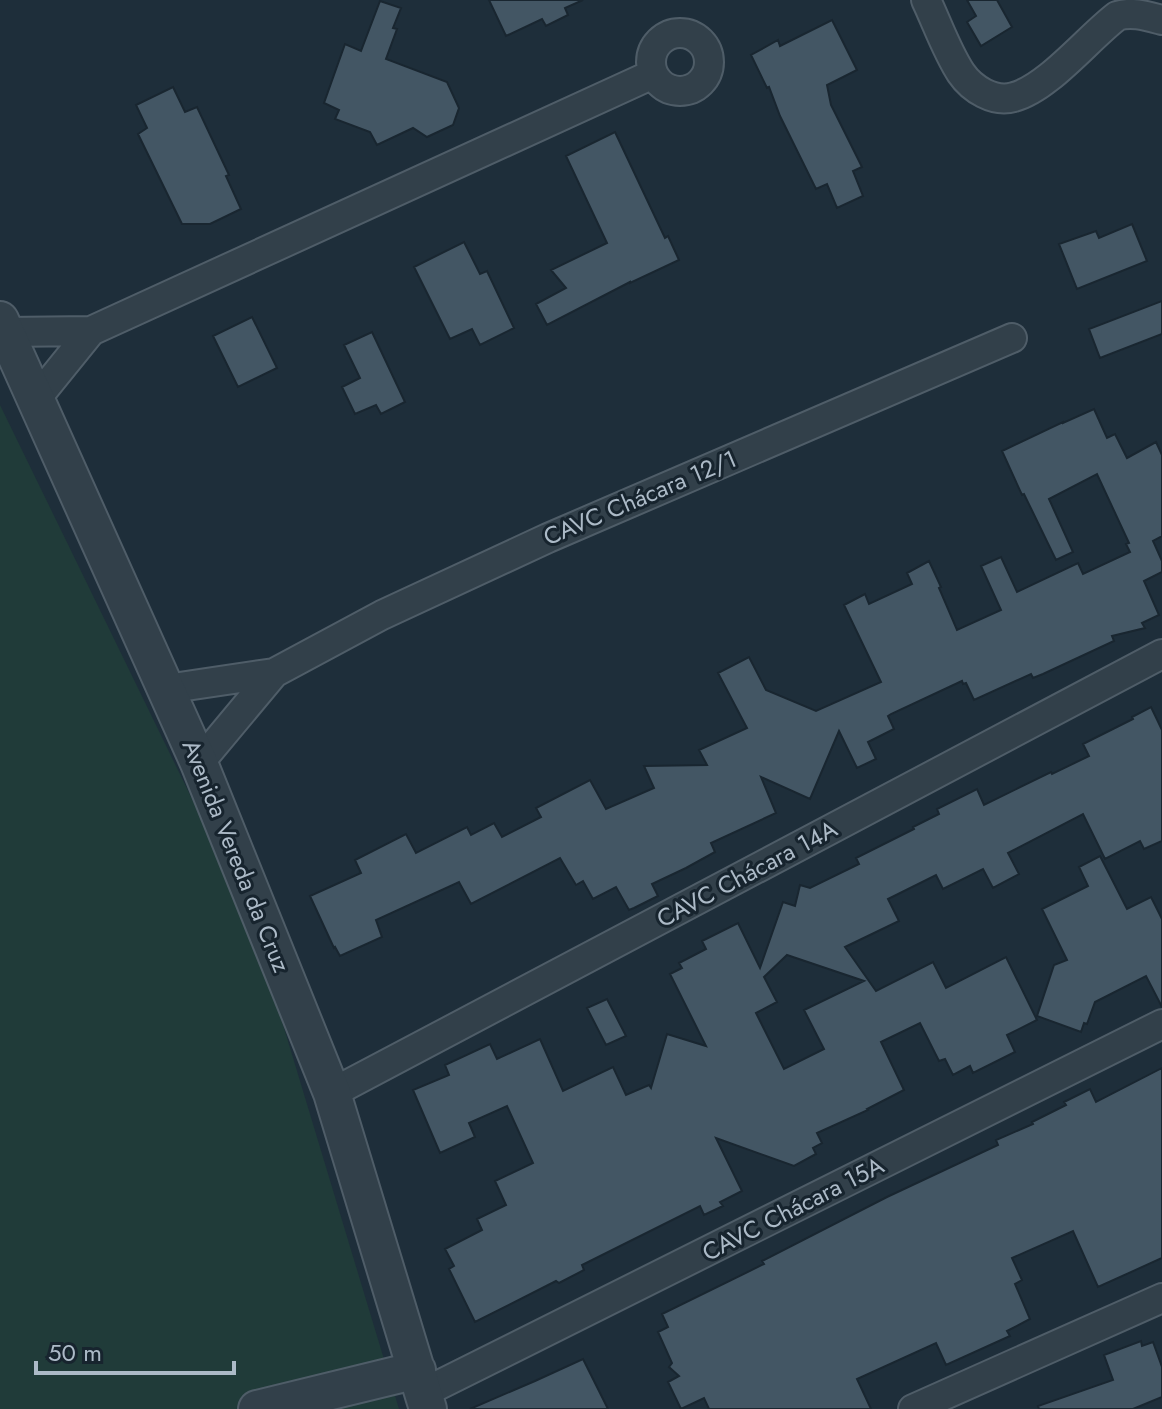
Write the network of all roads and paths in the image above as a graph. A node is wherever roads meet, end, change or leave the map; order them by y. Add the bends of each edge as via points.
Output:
1 (926, 0) edge
2 (1162, 20) edge
3 (653, 74) junction
4 (3, 326) edge
5 (91, 331) junction
6 (1012, 338) dead end
7 (36, 399) junction
8 (1162, 654) edge
9 (274, 673) junction
10 (166, 689) junction
11 (199, 763) junction
12 (1162, 1024) edge
13 (332, 1093) junction
14 (1162, 1298) edge
15 (403, 1322) junction
16 (368, 1382) junction
17 (420, 1395) edge
18 (257, 1409) edge
19 (913, 1409) edge

1 - 2 street via 960,71 980,92 1002,99 1038,86 1117,16
3 - 3 street via 651,54 663,37 683,32 713,48 704,80 687,91 666,89
3 - 5 street
4 - 5 street
4 - 7 street, Avenida Vereda da Cruz
5 - 7 street
6 - 9 street, CAVC Chácara 12/1 via 548,538 382,615
7 - 10 street, Avenida Vereda da Cruz
8 - 13 street, CAVC Chácara 14A
9 - 10 street, CAVC Chácara 12/1
9 - 11 street, CAVC Chácara 12/1
10 - 11 street, Avenida Vereda da Cruz
11 - 13 street, Avenida Vereda da Cruz
12 - 17 street, CAVC Chácara 15A
13 - 15 street, Avenida Vereda da Cruz
14 - 19 street
15 - 16 street via 396,1353
15 - 17 street, Avenida Vereda da Cruz
16 - 17 street via 390,1392
16 - 18 street

